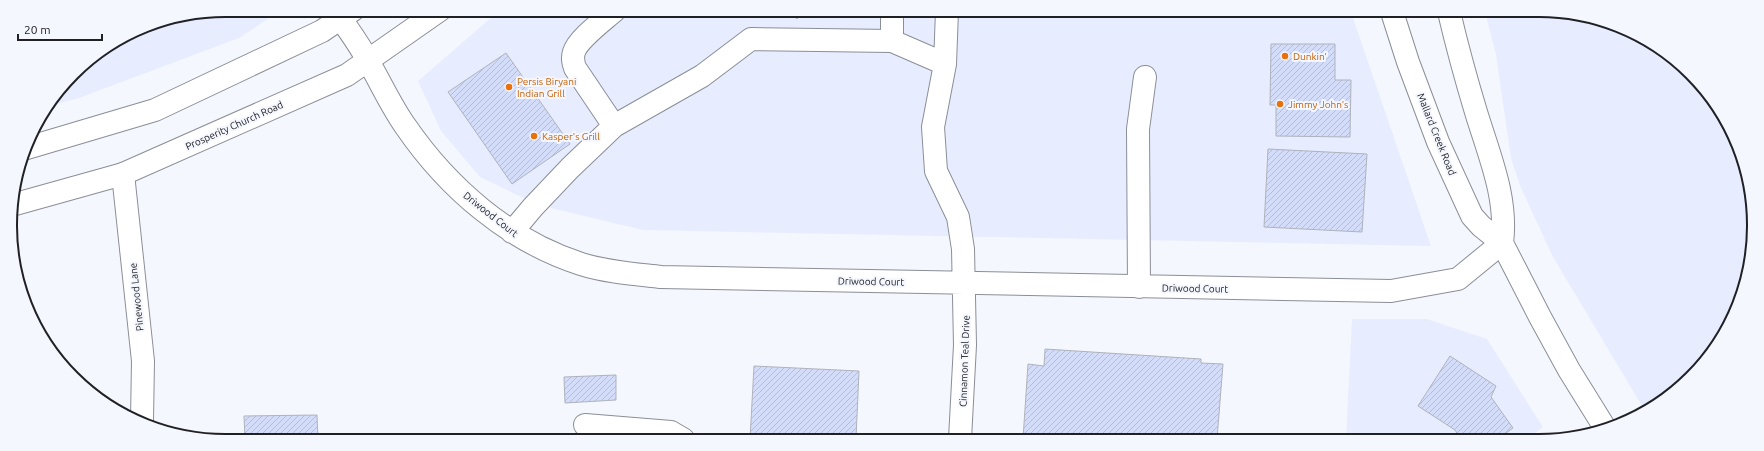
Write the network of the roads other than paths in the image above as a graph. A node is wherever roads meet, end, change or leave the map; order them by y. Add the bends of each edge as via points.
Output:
1 (338, 17) edge
2 (345, 17) edge
3 (430, 17) edge
4 (607, 17) edge
5 (892, 17) edge
6 (946, 17) edge
7 (1394, 17) edge
8 (1450, 17) edge
9 (892, 41) junction
10 (368, 61) junction
11 (945, 64) junction
12 (1145, 78) dead end
13 (614, 126) junction
14 (33, 147) edge
15 (123, 174) junction
16 (18, 203) edge
17 (512, 232) junction
18 (1502, 243) junction
19 (964, 283) junction
20 (1139, 287) junction
21 (142, 416) edge
22 (1603, 424) edge
23 (585, 425) dead end
24 (674, 434) edge
25 (960, 434) edge

1 - 14 street via 322,31 155,110
2 - 10 street, Driwood Court
3 - 10 street, Prosperity Church Road
4 - 13 street via 579,43 574,51 573,60 575,68
5 - 9 street
6 - 11 street, Cinnamon Teal Drive
7 - 18 street, Mallard Creek Road via 1438,142 1463,198 1480,226
8 - 18 street via 1458,52 1498,185 1504,215
9 - 11 street
9 - 13 street via 751,39 702,76
10 - 15 street, Prosperity Church Road via 347,75
10 - 17 street, Driwood Court via 405,126 435,165 469,198
11 - 19 street, Cinnamon Teal Drive via 933,127 936,171 958,217 963,249
12 - 20 street via 1138,129
13 - 17 street via 570,168
15 - 16 street, Prosperity Church Road
15 - 21 street, Pinewood Lane via 143,361
17 - 19 street, Driwood Court via 545,250 582,265 661,277
18 - 20 street, Driwood Court via 1458,279 1391,291
18 - 22 street, Mallard Creek Road via 1569,370
19 - 20 street, Driwood Court
19 - 25 street, Cinnamon Teal Drive via 965,346
23 - 24 street

